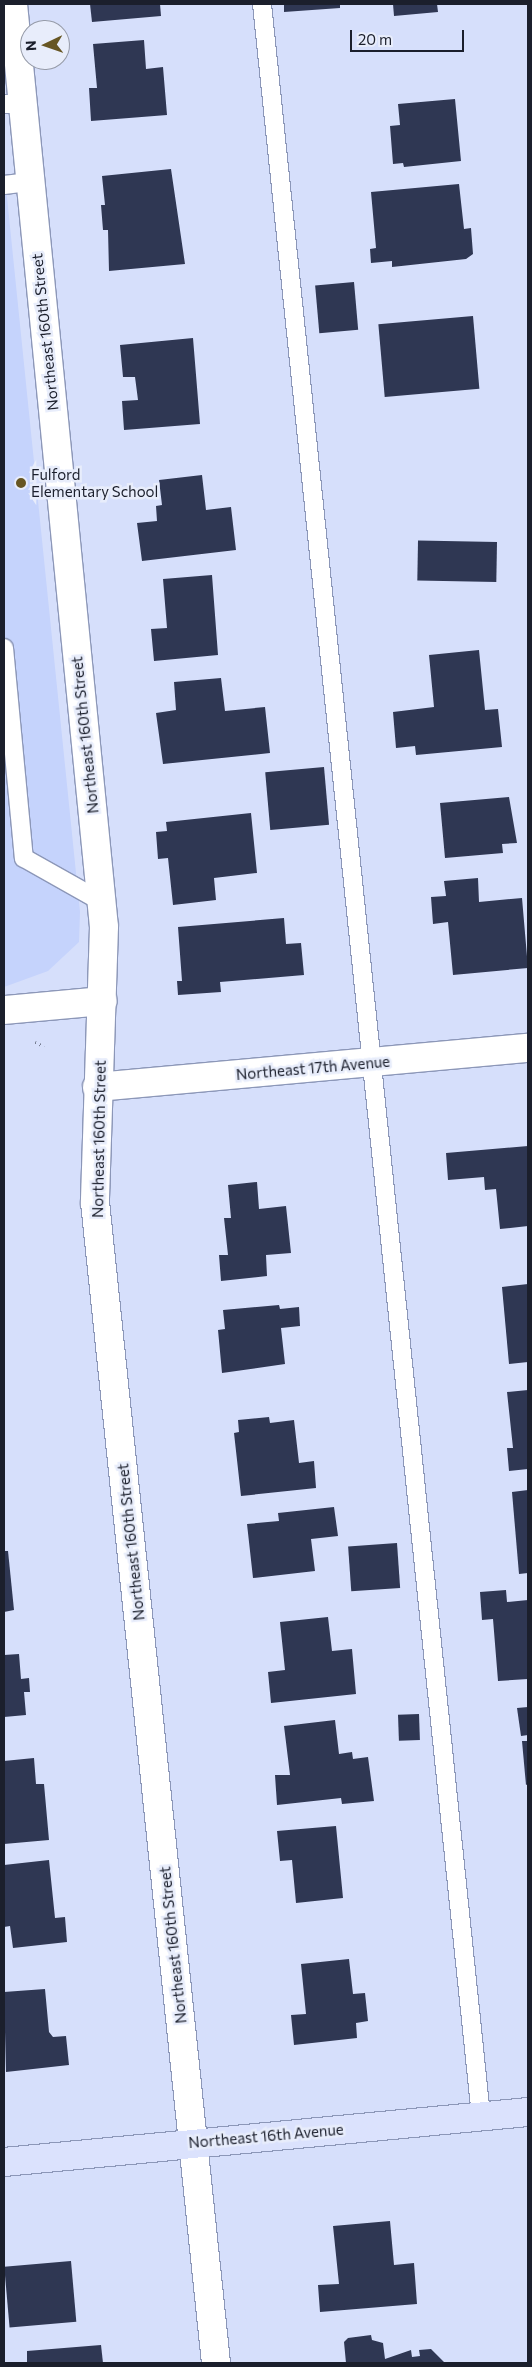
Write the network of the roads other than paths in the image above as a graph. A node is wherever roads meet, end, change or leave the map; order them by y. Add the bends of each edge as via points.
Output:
1 (13, 4) edge
2 (262, 4) edge
3 (13, 104) edge
4 (17, 183) edge
5 (4, 648) edge
6 (102, 902) junction
7 (103, 1001) junction
8 (4, 1010) edge
9 (528, 1048) edge
10 (372, 1062) junction
11 (97, 1087) junction
12 (528, 2112) edge
13 (481, 2116) junction
14 (193, 2143) junction
15 (4, 2162) edge
16 (216, 2363) edge

1 - 3 street, Northeast 160th Street
2 - 10 lane
3 - 4 street, Northeast 160th Street
4 - 6 street, Northeast 160th Street
5 - 6 lane via 24,858
6 - 7 street, Northeast 160th Street
7 - 8 street
7 - 11 street, Northeast 160th Street
9 - 10 street, Northeast 17th Avenue
10 - 11 street, Northeast 17th Avenue
10 - 13 lane
11 - 14 street, Northeast 160th Street via 95,1202
12 - 13 street, Northeast 16th Avenue
13 - 14 street, Northeast 16th Avenue
14 - 15 street, Northeast 16th Avenue
14 - 16 street, Northeast 160th Street

